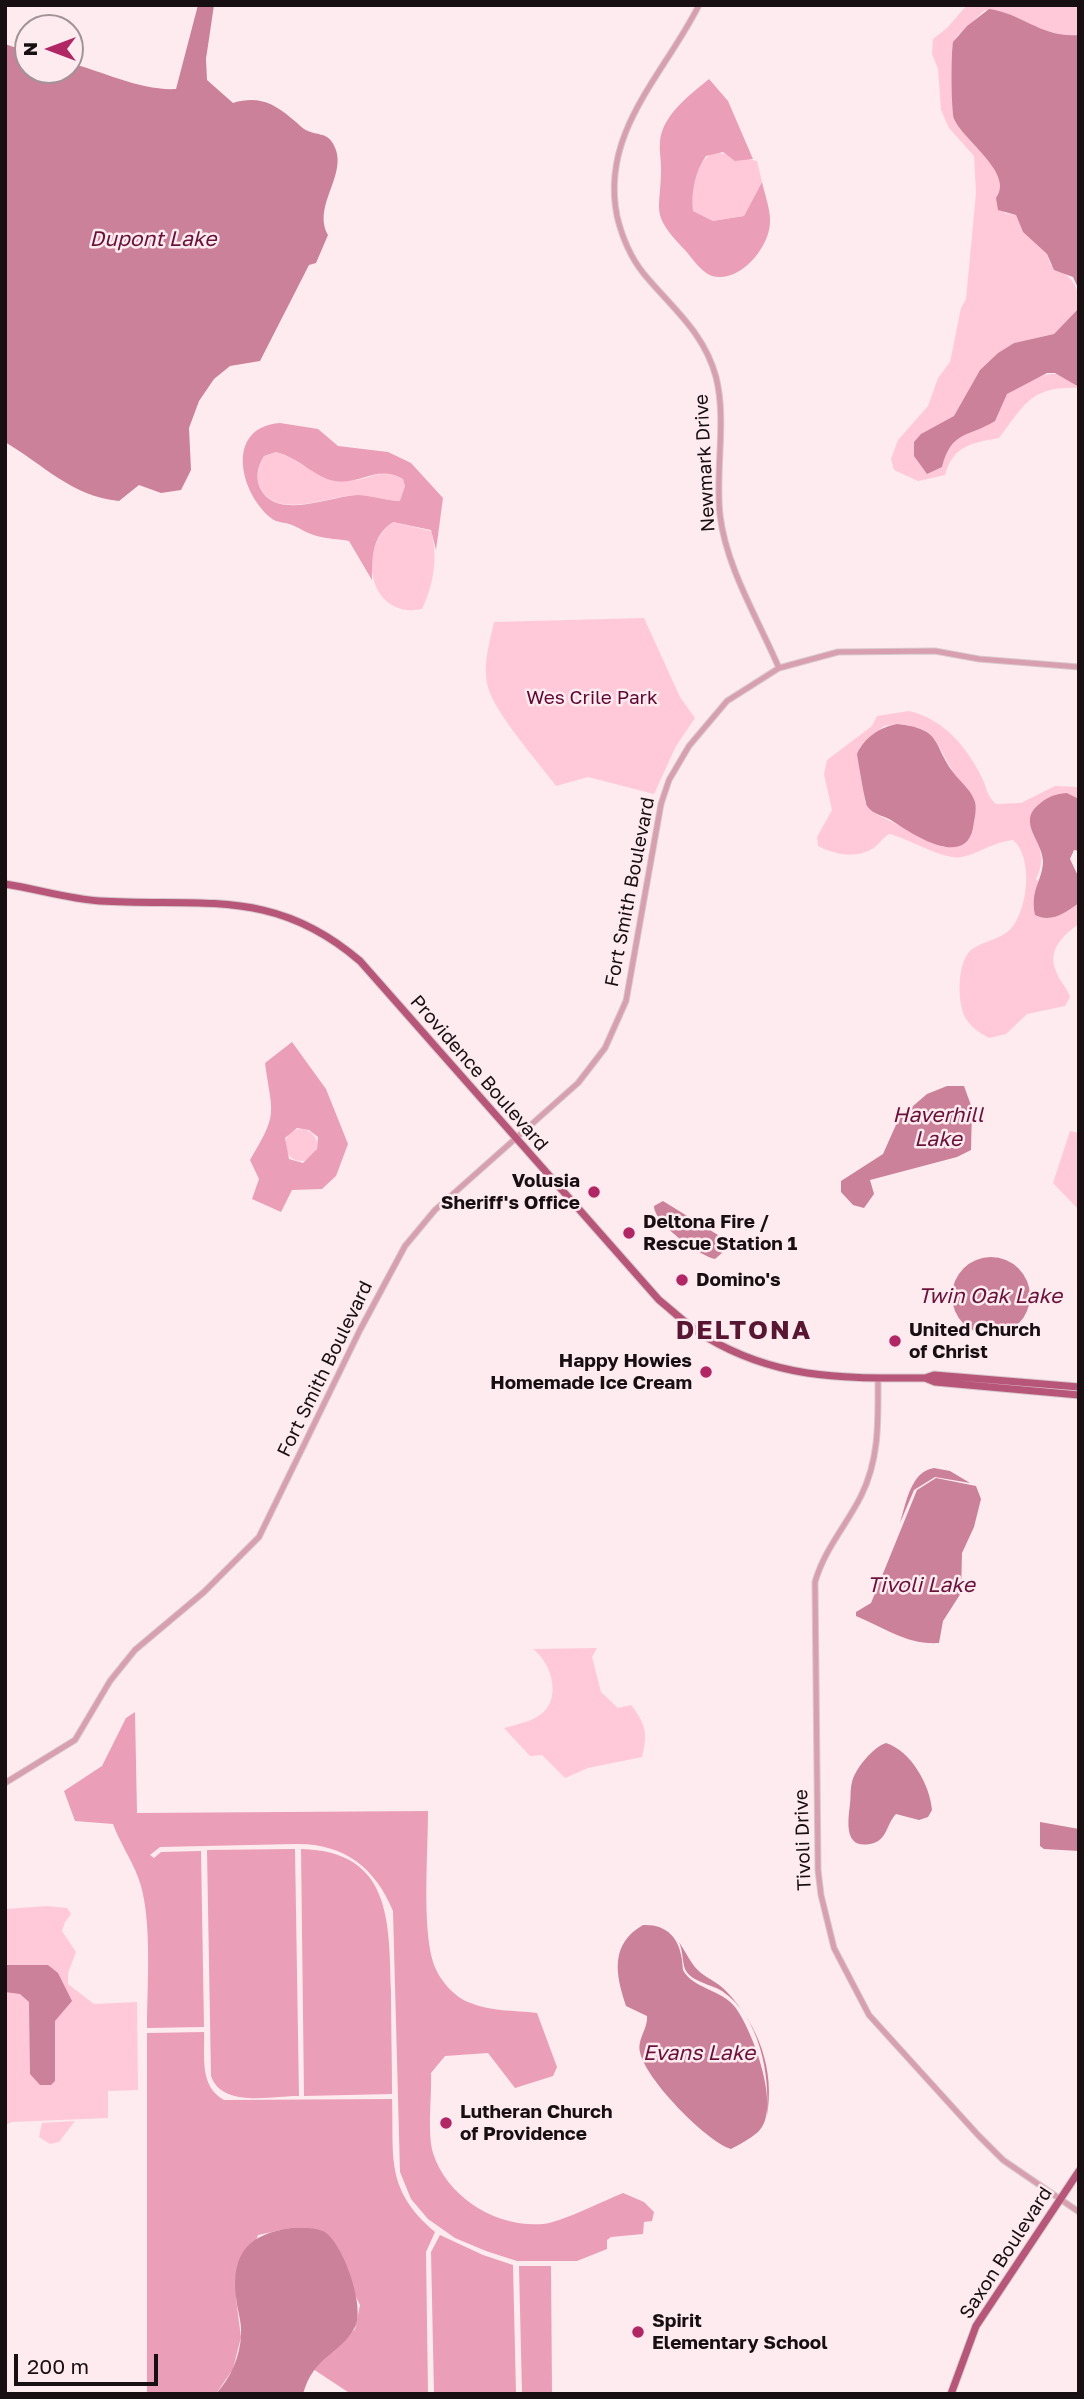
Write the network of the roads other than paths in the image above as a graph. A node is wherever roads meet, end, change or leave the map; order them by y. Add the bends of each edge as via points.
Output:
1 (699, 5) edge
2 (779, 667) junction
3 (1079, 667) edge
4 (5, 884) edge
5 (516, 1139) junction
6 (878, 1378) junction
7 (925, 1378) junction
8 (1079, 1387) edge
9 (1079, 1395) edge
10 (5, 1783) edge
11 (1079, 2171) edge
12 (1059, 2199) junction
13 (1079, 2212) edge
14 (951, 2394) edge

1 - 2 street, Newmark Drive via 628,125 614,164 614,203 640,269 691,324 707,350 719,398 723,536
2 - 3 street, Fort Smith Boulevard via 838,652 873,650 935,651
2 - 5 street, Fort Smith Boulevard via 727,701 679,761 653,835 632,975 616,1027 588,1072
4 - 5 main road, Providence Boulevard via 101,901 237,905 290,916 360,961
5 - 6 main road, Providence Boulevard via 659,1300 702,1335 785,1370 817,1377
5 - 10 street, Fort Smith Boulevard via 435,1210 405,1246 259,1538 135,1650 110,1681 75,1740
6 - 7 main road, Providence Boulevard
6 - 12 street, Tivoli Drive via 873,1464 859,1499 829,1545 815,1582 818,1870 826,1919 834,1948 869,2015 989,2147
7 - 8 main road, Providence Boulevard via 934,1375
7 - 9 main road, Providence Boulevard
11 - 12 main road, Saxon Boulevard
12 - 13 street, Tivoli Drive
12 - 14 main road, Saxon Boulevard via 976,2326

